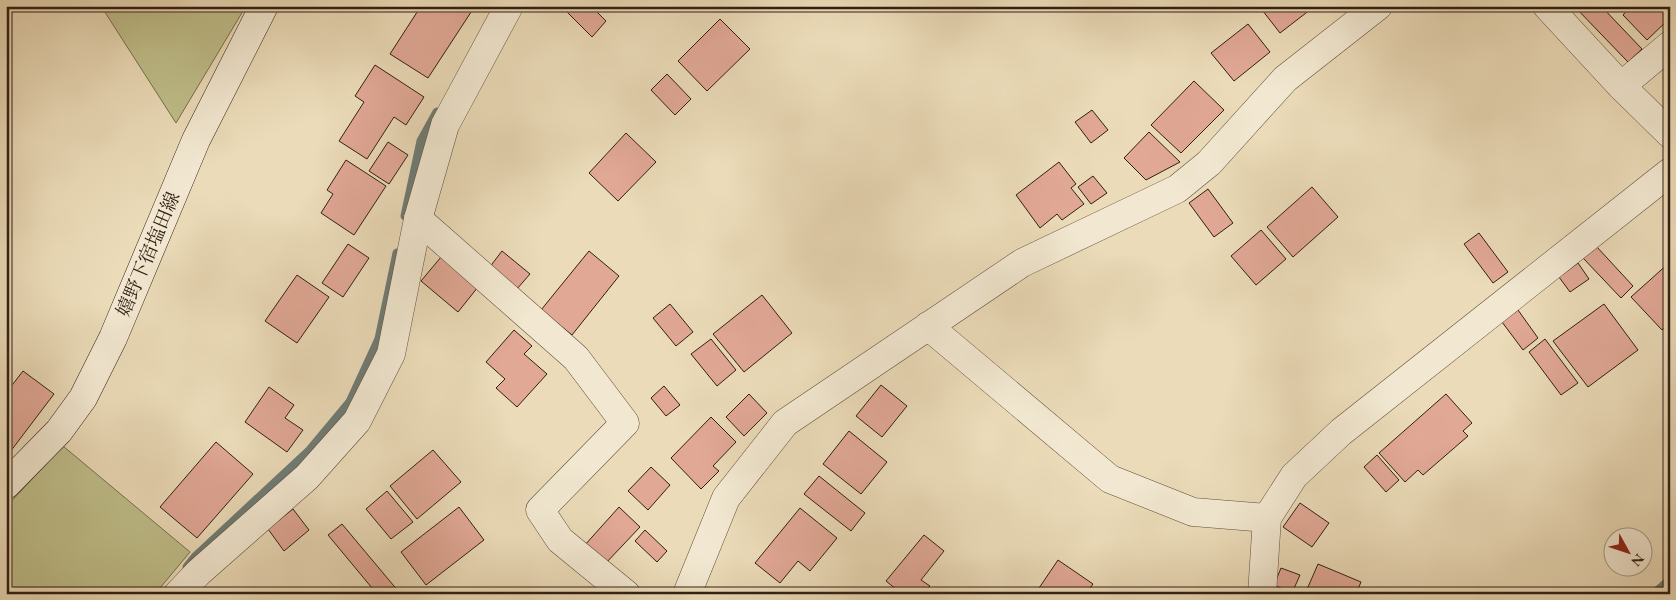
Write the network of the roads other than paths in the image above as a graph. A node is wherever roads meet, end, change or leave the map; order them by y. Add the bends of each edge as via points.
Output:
1 (264, 6) edge
2 (509, 6) edge
3 (1378, 6) edge
4 (1547, 6) edge
5 (1670, 45) edge
6 (1621, 86) junction
7 (1670, 134) edge
8 (1670, 172) edge
9 (418, 219) junction
10 (928, 326) junction
11 (6, 485) edge
12 (1267, 518) junction
13 (178, 594) edge
14 (626, 594) edge
15 (688, 594) edge
16 (1262, 594) edge

1 - 11 street, 嬉野下宿塩田線 via 196,140 114,338 83,398 59,431
2 - 9 street via 445,124
3 - 10 street via 1285,79 1210,163 1177,189 1022,263
4 - 6 street
5 - 6 street
6 - 7 street
8 - 12 street via 1341,432 1294,476
9 - 13 street via 391,354 357,421 307,477 198,572
9 - 14 street via 576,358 625,423 540,510 560,540
10 - 12 street via 1110,479 1192,512
10 - 15 street via 785,423 726,498
12 - 16 street

